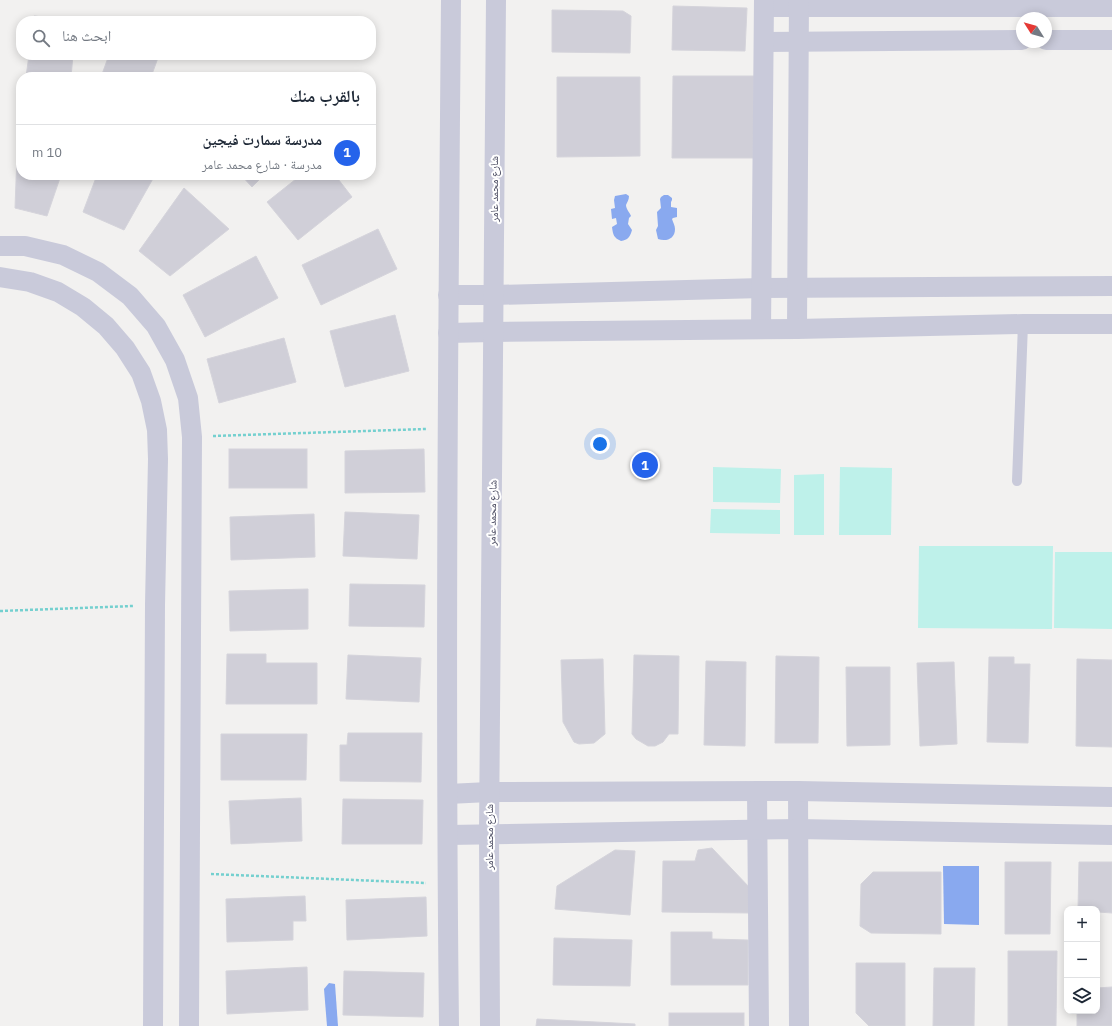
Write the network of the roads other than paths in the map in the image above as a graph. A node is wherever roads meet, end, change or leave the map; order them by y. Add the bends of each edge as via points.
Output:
1 (451, 0) edge
2 (496, 0) edge
3 (764, 4) edge
4 (799, 4) edge
5 (1112, 7) edge
6 (1016, 40) edge
7 (1052, 40) edge
8 (1112, 40) edge
9 (764, 42) junction
10 (798, 42) junction
11 (0, 246) edge
12 (0, 277) edge
13 (1112, 286) edge
14 (797, 287) junction
15 (762, 288) junction
16 (448, 295) junction
17 (494, 295) junction
18 (1023, 324) junction
19 (1112, 324) edge
20 (761, 329) junction
21 (797, 329) junction
22 (493, 332) junction
23 (448, 333) junction
24 (1017, 481) dead end
25 (757, 791) junction
26 (798, 791) junction
27 (489, 792) junction
28 (448, 794) junction
29 (1112, 797) edge
30 (798, 829) junction
31 (757, 830) junction
32 (448, 834) junction
33 (489, 834) junction
34 (1112, 834) edge
35 (154, 1026) edge
36 (189, 1026) edge
37 (449, 1026) edge
38 (490, 1026) edge
39 (759, 1026) edge
40 (799, 1026) edge

1 - 16 street
2 - 17 street, شارع محمد عامر
3 - 4 street
3 - 9 street
4 - 5 street
4 - 10 street
6 - 10 street
7 - 8 street
9 - 10 street
9 - 15 street
10 - 14 street
11 - 36 street via 25,246 63,255 98,272 130,296 156,326 175,360 188,398 192,437
12 - 35 street via 30,282 58,292 83,307 106,326 125,348 141,373 151,401 157,430
13 - 14 street
14 - 15 street
14 - 21 street
15 - 17 street
15 - 20 street
16 - 17 street
16 - 23 street
17 - 22 street, شارع محمد عامر
18 - 19 street
18 - 21 street
18 - 24 lane
20 - 21 street
20 - 22 street
22 - 23 street
22 - 27 street, شارع محمد عامر
23 - 28 street
25 - 26 street
25 - 27 street
25 - 31 street
26 - 29 street
26 - 30 street
27 - 28 street
27 - 33 street, شارع محمد عامر
28 - 32 street
30 - 31 street
30 - 34 street
30 - 40 street
31 - 33 street
31 - 39 street
32 - 33 street
32 - 37 street
33 - 38 street, شارع محمد عامر

